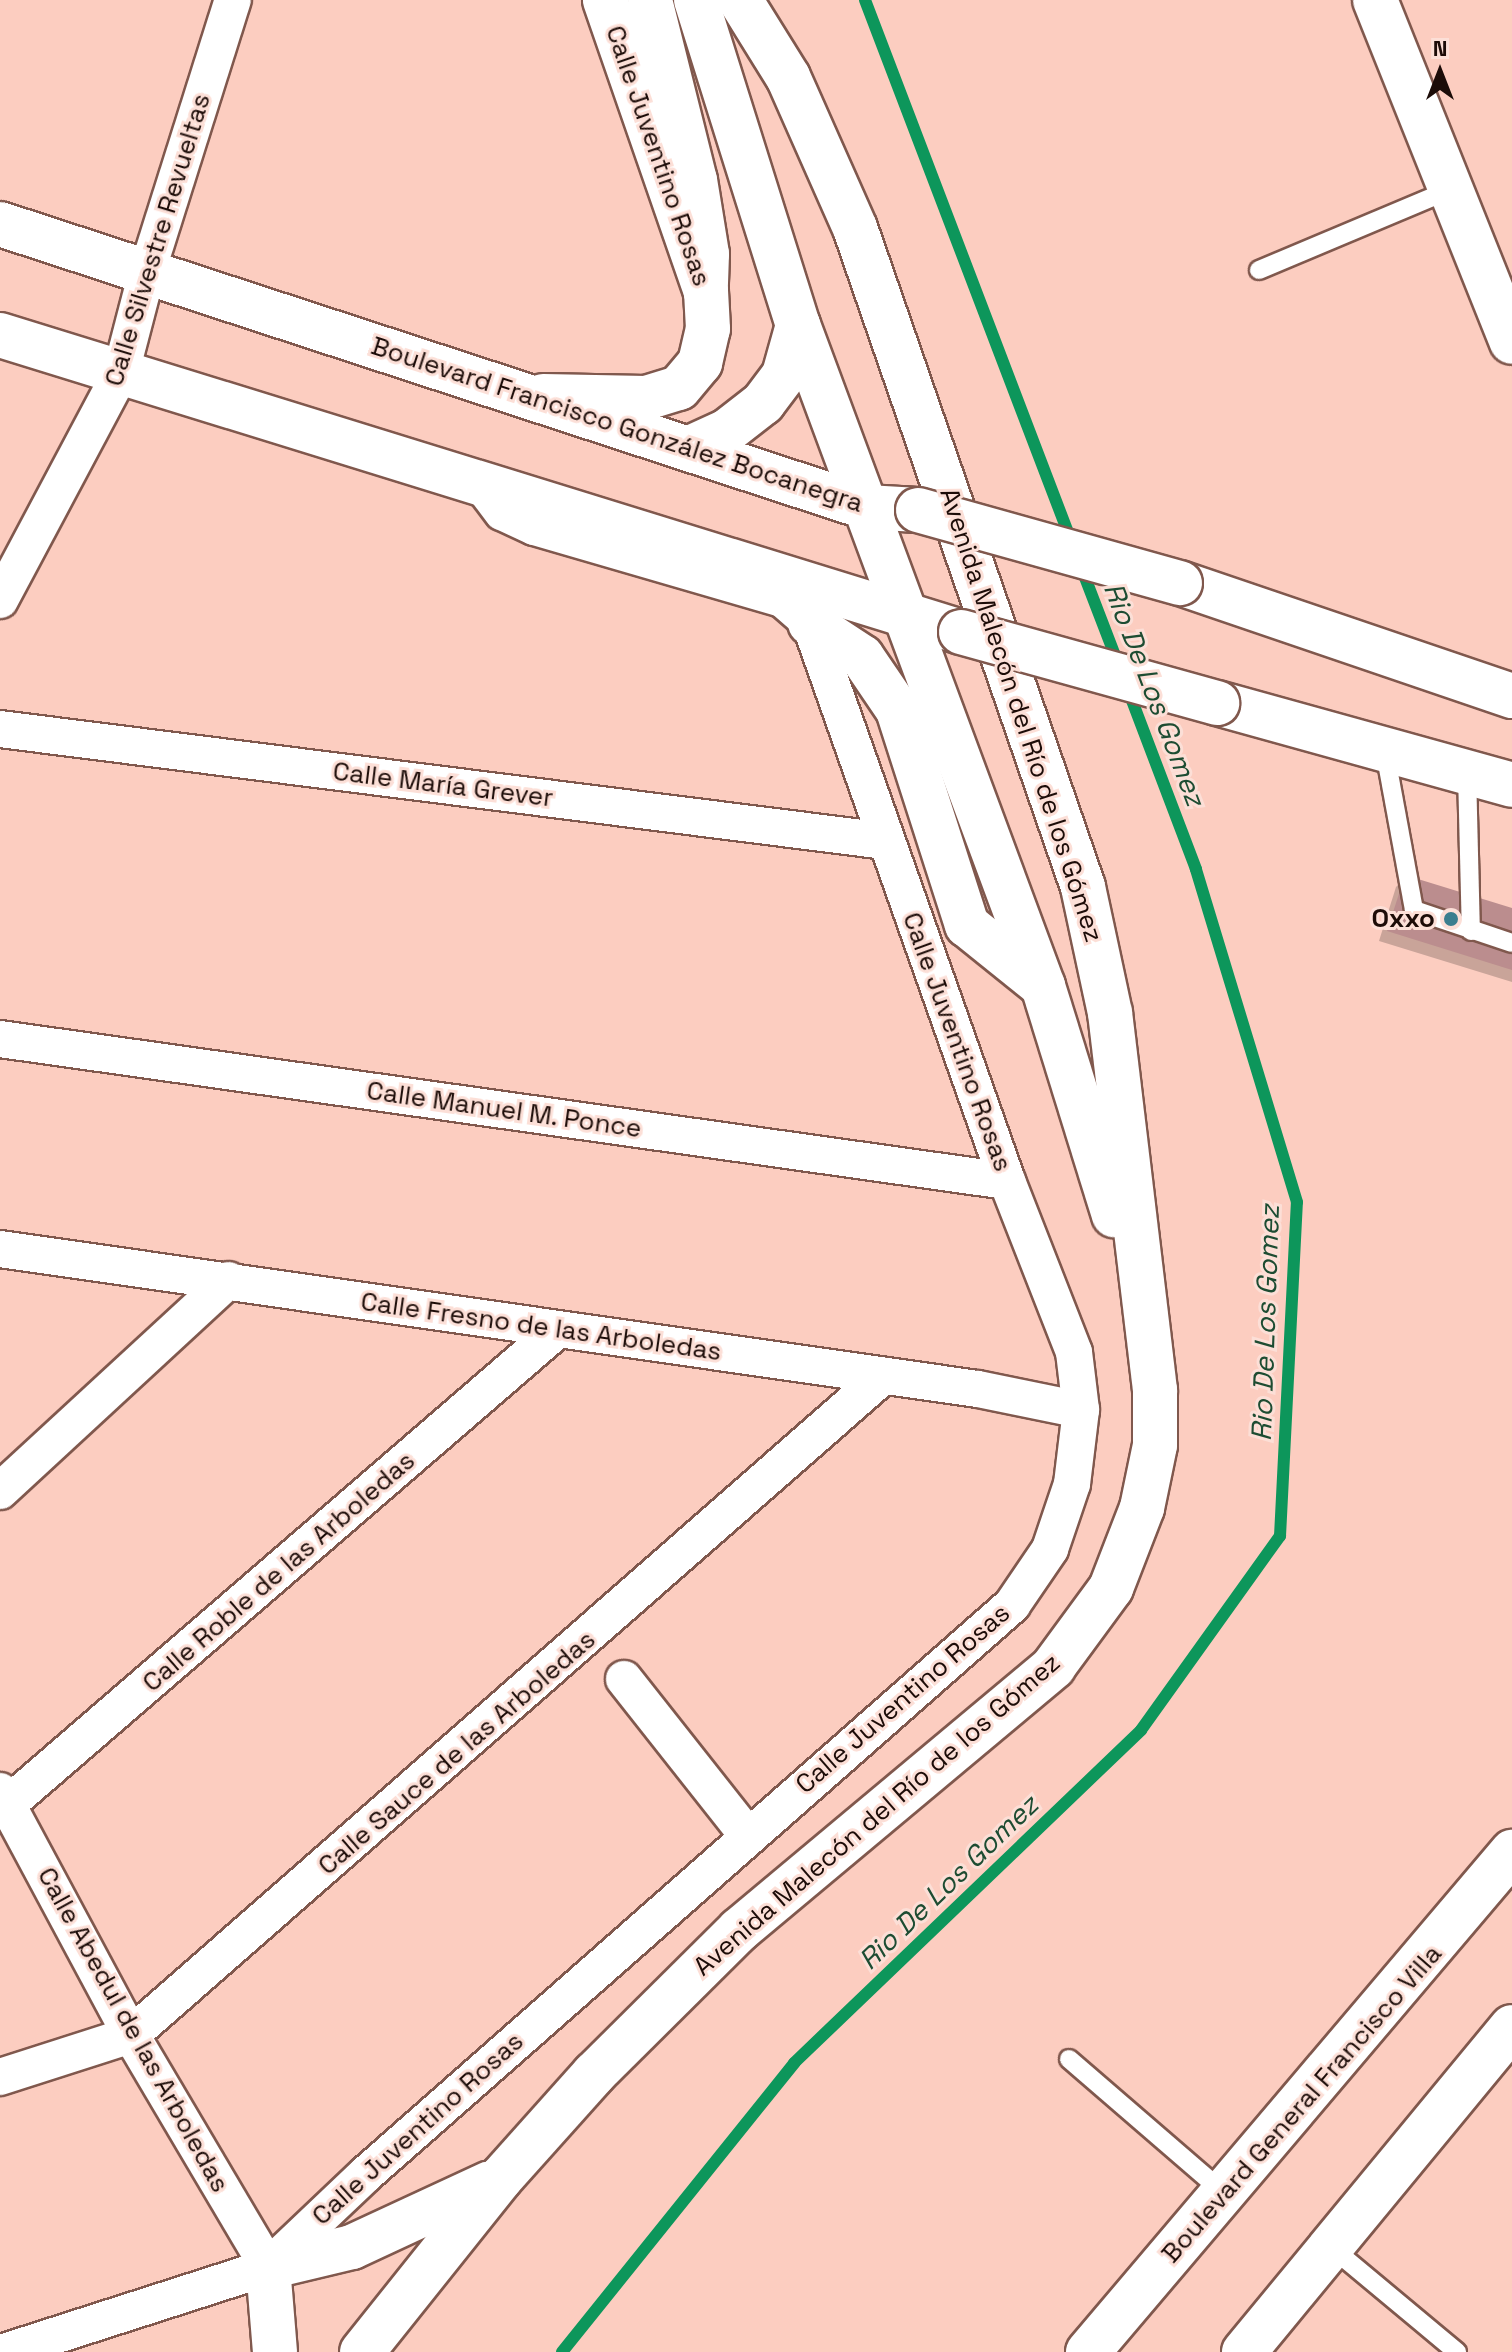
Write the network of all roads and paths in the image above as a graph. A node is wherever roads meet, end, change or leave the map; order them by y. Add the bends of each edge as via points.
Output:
1 (233, 0) edge
2 (605, 0) edge
3 (650, 0) edge
4 (696, 0) edge
5 (740, 0) edge
6 (1375, 0) edge
7 (1452, 189) junction
8 (0, 224) edge
9 (1259, 270) dead end
10 (147, 272) junction
11 (1500, 280) edge
12 (706, 292) junction
13 (798, 325) junction
14 (0, 335) edge
15 (1512, 342) edge
16 (121, 372) junction
17 (525, 396) junction
18 (690, 448) junction
19 (476, 478) junction
20 (866, 507) junction
21 (0, 600) edge
22 (905, 614) junction
23 (810, 623) junction
24 (1512, 696) edge
25 (0, 729) edge
26 (1385, 749) junction
27 (1467, 772) junction
28 (1512, 785) edge
29 (885, 841) junction
30 (1471, 931) junction
31 (1512, 943) edge
32 (1043, 986) junction
33 (0, 1039) edge
34 (1007, 1181) junction
35 (0, 1249) edge
36 (229, 1280) junction
37 (1146, 1320) junction
38 (557, 1330) junction
39 (883, 1376) junction
40 (1081, 1410) junction
41 (0, 1491) edge
42 (624, 1679) dead end
43 (3, 1803) edge
44 (747, 1835) junction
45 (1512, 1852) edge
46 (1512, 2027) edge
47 (131, 2035) junction
48 (1069, 2059) dead end
49 (0, 2077) edge
50 (501, 2178) junction
51 (1224, 2193) junction
52 (1331, 2247) junction
53 (268, 2267) junction
54 (1446, 2349) edge
55 (4, 2352) edge
56 (275, 2352) edge
57 (362, 2352) edge
58 (1088, 2352) edge
59 (1244, 2352) edge

1 - 10 street, Calle Silvestre Revueltas
2 - 12 main road, Calle Juventino Rosas
3 - 12 main road via 698,193
4 - 13 main road
5 - 37 main road, Avenida Malecón del Río de los Gómez via 794,90 855,228 1083,887 1110,1013
6 - 7 main road
7 - 9 lane
7 - 11 main road
8 - 10 main road, Boulevard Francisco González Bocanegra
10 - 16 street, Calle Silvestre Revueltas
10 - 17 main road, Boulevard Francisco González Bocanegra
11 - 15 main road
12 - 17 main road, Calle Juventino Rosas via 708,329 700,363 679,388 646,398
13 - 18 main road via 784,375 763,403 727,431
13 - 20 main road
14 - 16 main road
16 - 19 main road
16 - 21 street, Calle Silvestre Revueltas
17 - 18 main road, Boulevard Francisco González Bocanegra
18 - 20 main road, Boulevard Francisco González Bocanegra
19 - 22 main road
19 - 23 street via 502,512 534,527 782,599
20 - 22 main road
20 - 24 main road, Boulevard Francisco González Bocanegra, bridge via 918,510 1180,583
22 - 26 main road, bridge
22 - 32 main road
23 - 29 street, Calle Juventino Rosas
23 - 32 main road via 862,657 898,710 967,925
25 - 29 street, Calle María Grever
26 - 27 main road
26 - 30 lane via 1414,910
27 - 28 main road
27 - 30 lane
29 - 34 street, Calle Juventino Rosas
30 - 31 lane
32 - 37 main road
33 - 34 street, Calle Manuel M. Ponce
34 - 40 street, Calle Juventino Rosas via 1074,1352
35 - 36 street, Calle Fresno de las Arboledas
36 - 38 street, Calle Fresno de las Arboledas
36 - 41 street
37 - 50 main road, Avenida Malecón del Río de los Gómez via 1155,1445 1142,1508 1111,1588 1053,1667 739,1930 594,2074
38 - 39 street, Calle Fresno de las Arboledas
38 - 43 street, Calle Roble de las Arboledas
39 - 40 street, Calle Fresno de las Arboledas
39 - 47 street, Calle Sauce de las Arboledas
40 - 44 street, Calle Juventino Rosas via 1072,1484 1050,1549 1012,1605
42 - 44 street
43 - 47 street, Calle Abedul de las Arboledas
44 - 53 street, Calle Juventino Rosas
45 - 51 main road, Boulevard General Francisco Villa
46 - 52 main road
47 - 49 street, Calle Sauce de las Arboledas
47 - 53 street, Calle Abedul de las Arboledas
48 - 51 lane
50 - 53 main road via 386,2234
50 - 57 main road, Avenida Malecón del Río de los Gómez
51 - 58 main road, Boulevard General Francisco Villa
52 - 54 lane
52 - 59 main road
53 - 55 street
53 - 56 main road

